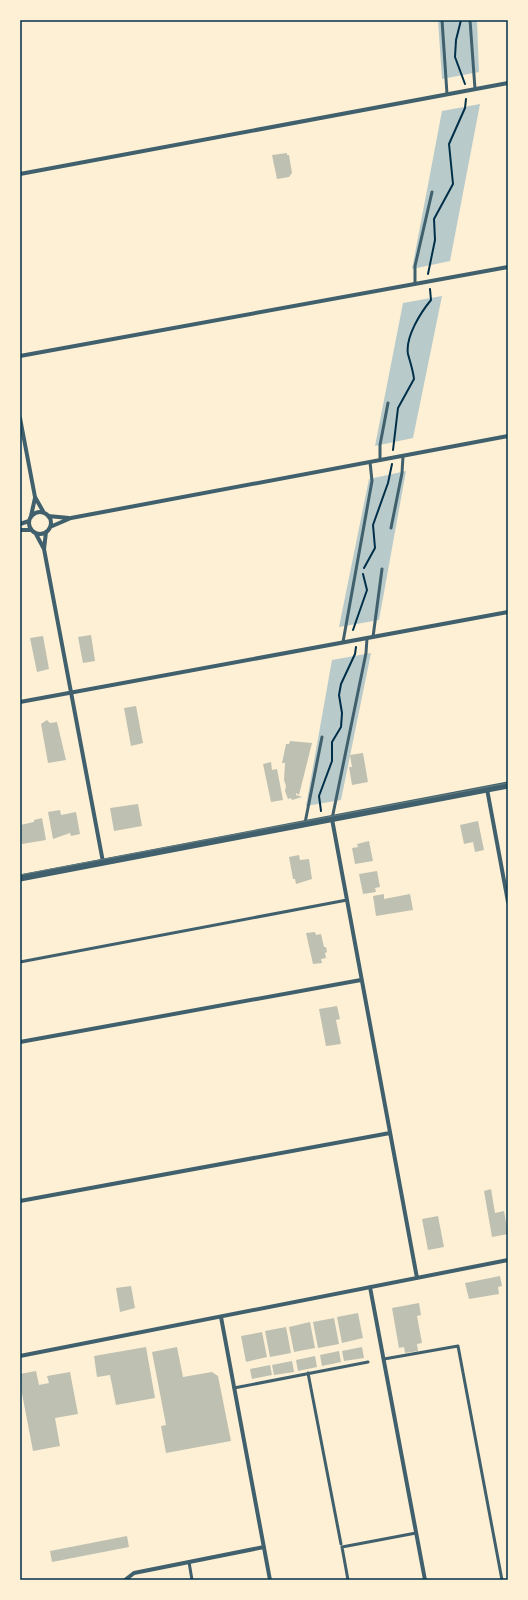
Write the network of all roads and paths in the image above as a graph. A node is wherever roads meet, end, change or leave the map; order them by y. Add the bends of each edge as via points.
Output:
1 (442, 20) edge
2 (462, 20) edge
3 (470, 20) edge
4 (508, 83) edge
5 (475, 89) junction
6 (466, 91) junction
7 (447, 94) junction
8 (20, 174) edge
9 (432, 192) dead end
10 (508, 267) edge
11 (429, 282) junction
12 (415, 284) junction
13 (20, 356) edge
14 (388, 403) dead end
15 (20, 418) edge
16 (508, 436) edge
17 (403, 456) junction
18 (392, 458) junction
19 (380, 460) junction
20 (370, 462) junction
21 (35, 497) junction
22 (46, 514) junction
23 (32, 516) junction
24 (72, 518) junction
25 (29, 521) junction
26 (20, 524) edge
27 (50, 527) junction
28 (391, 528) dead end
29 (20, 530) edge
30 (31, 530) junction
31 (46, 532) junction
32 (36, 534) junction
33 (44, 549) junction
34 (382, 569) dead end
35 (508, 612) edge
36 (372, 637) junction
37 (367, 638) junction
38 (355, 640) junction
39 (343, 642) junction
40 (70, 693) junction
41 (20, 702) edge
42 (322, 737) dead end
43 (508, 785) edge
44 (487, 789) junction
45 (332, 819) junction
46 (323, 820) junction
47 (305, 823) junction
48 (103, 862) junction
49 (20, 878) edge
50 (347, 900) junction
51 (508, 902) edge
52 (20, 962) edge
53 (361, 980) junction
54 (20, 1042) edge
55 (390, 1133) junction
56 (20, 1201) edge
57 (508, 1260) edge
58 (417, 1278) junction
59 (370, 1287) junction
60 (221, 1317) junction
61 (20, 1356) edge
62 (384, 1359) junction
63 (368, 1362) dead end
64 (308, 1373) junction
65 (234, 1388) junction
66 (416, 1533) junction
67 (342, 1544) dead end
68 (264, 1547) junction
69 (189, 1562) junction
70 (125, 1580) edge
71 (192, 1580) edge
72 (270, 1580) edge
73 (348, 1580) edge
74 (425, 1580) edge
75 (502, 1580) edge

1 - 7 lane
2 - 6 path via 456,40 455,57
3 - 5 lane
4 - 5 street
5 - 6 street
6 - 7 street
6 - 11 path via 465,108 449,144 453,184 434,219 435,240 428,271
7 - 8 street
9 - 12 lane via 415,269
10 - 11 street
11 - 12 street
11 - 18 path via 432,300 421,314 409,341 408,353 414,378 398,408
12 - 13 street
14 - 19 lane via 380,445
15 - 21 street
16 - 17 street
17 - 18 street
17 - 28 lane
18 - 19 street
18 - 38 path via 388,483 373,525 375,548 363,571 367,590 353,630
19 - 20 street
20 - 24 street
20 - 39 lane via 372,481
21 - 22 street
21 - 23 street
22 - 23 street via 37,513
22 - 24 street
22 - 27 street via 51,521
23 - 25 street
24 - 27 street
25 - 26 street
25 - 30 street
27 - 31 street
29 - 30 street
30 - 32 street
31 - 32 street
31 - 33 street
32 - 33 street
33 - 40 street
34 - 36 lane
35 - 36 street
36 - 37 street
37 - 38 street
37 - 45 lane
38 - 39 street
38 - 46 path via 355,654 341,684 339,695 341,727 332,742 332,761 319,796
39 - 40 street
40 - 41 street
40 - 48 street
42 - 47 lane
43 - 44 street
44 - 45 street
44 - 51 street
45 - 46 street
45 - 50 street
46 - 47 street
47 - 48 street
48 - 49 street
50 - 52 lane
50 - 53 street
53 - 54 street
53 - 55 street
55 - 56 street
55 - 58 street
57 - 58 street
58 - 59 street
59 - 60 street
59 - 62 street
60 - 61 street
60 - 65 street
62 - 66 street
62 - 75 lane via 458,1346
63 - 64 lane
64 - 65 lane
64 - 67 lane
65 - 68 street
66 - 73 lane via 342,1547
66 - 74 street
68 - 69 street
68 - 72 street
69 - 70 street via 134,1573
69 - 71 lane

